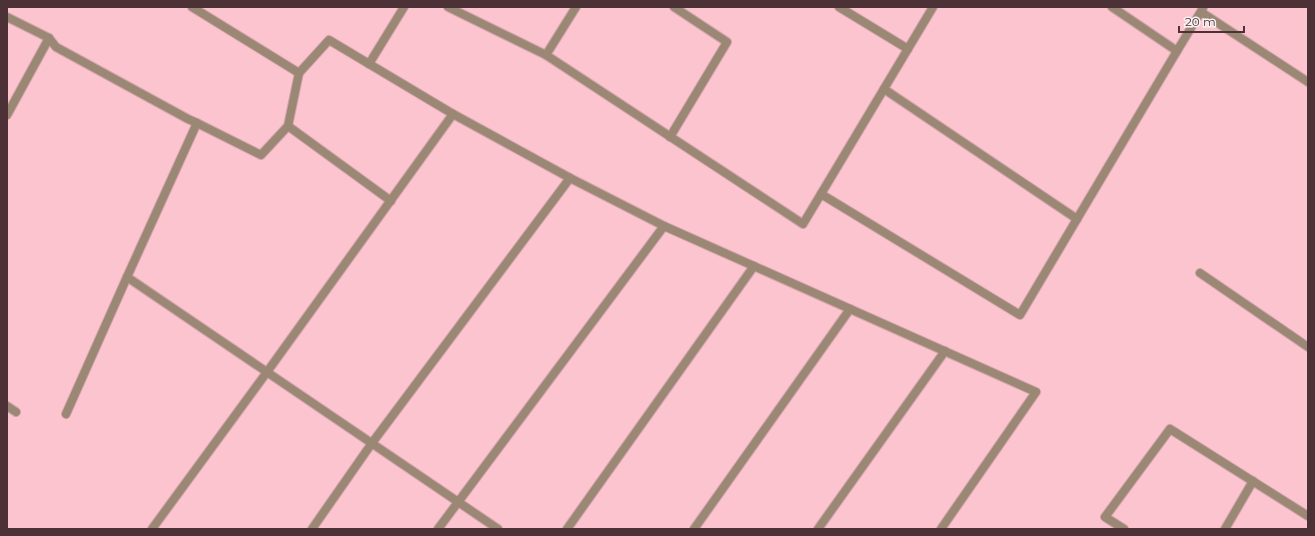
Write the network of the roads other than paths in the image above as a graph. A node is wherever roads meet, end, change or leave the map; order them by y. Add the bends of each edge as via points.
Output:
1 (192, 7) edge
2 (404, 7) edge
3 (448, 7) edge
4 (576, 7) edge
5 (674, 7) edge
6 (839, 7) edge
7 (933, 7) edge
8 (1112, 7) edge
9 (1202, 9) edge
10 (7, 17) edge
11 (49, 38) junction
12 (908, 49) junction
13 (1177, 51) junction
14 (546, 55) junction
15 (369, 64) junction
16 (300, 73) junction
17 (1308, 82) edge
18 (884, 89) junction
19 (453, 114) junction
20 (7, 115) edge
21 (196, 123) junction
22 (288, 126) junction
23 (670, 137) junction
24 (570, 178) junction
25 (821, 194) junction
26 (391, 201) junction
27 (1077, 219) junction
28 (664, 226) junction
29 (754, 266) junction
30 (1200, 273) dead end
31 (127, 277) junction
32 (850, 309) junction
33 (1308, 347) edge
34 (945, 351) junction
35 (268, 372) junction
36 (7, 406) edge
37 (16, 412) dead end
38 (66, 414) dead end
39 (372, 443) junction
40 (1253, 481) junction
41 (458, 501) junction
42 (1308, 516) edge
43 (152, 529) edge
44 (312, 529) edge
45 (438, 529) edge
46 (498, 529) edge
47 (567, 529) edge
48 (694, 529) edge
49 (818, 529) edge
50 (941, 529) edge
51 (1124, 529) edge
52 (1225, 529) edge

1 - 16 street
2 - 15 street
3 - 14 street
4 - 14 street
5 - 23 street via 727,42
6 - 12 street
7 - 12 street
8 - 13 street
9 - 13 street
9 - 17 street
10 - 11 street
11 - 20 street
11 - 21 street via 56,47
12 - 18 street
13 - 27 street
14 - 23 street
15 - 16 street via 329,40
15 - 19 street
16 - 22 street
18 - 25 street
18 - 27 street
19 - 24 street
19 - 26 street
21 - 22 street via 261,155
21 - 31 street
22 - 26 street
23 - 25 street via 803,224
24 - 28 street
24 - 39 street
25 - 27 street via 1020,314
26 - 35 street
28 - 29 street
28 - 41 street
29 - 32 street
29 - 47 street
30 - 33 street
31 - 35 street
31 - 38 street
32 - 34 street
32 - 48 street
34 - 49 street
34 - 50 street via 1036,392
35 - 39 street
35 - 43 street
36 - 37 street
39 - 41 street
39 - 44 street
40 - 42 street
40 - 51 street via 1170,429 1106,517
40 - 52 street
41 - 45 street
41 - 46 street

